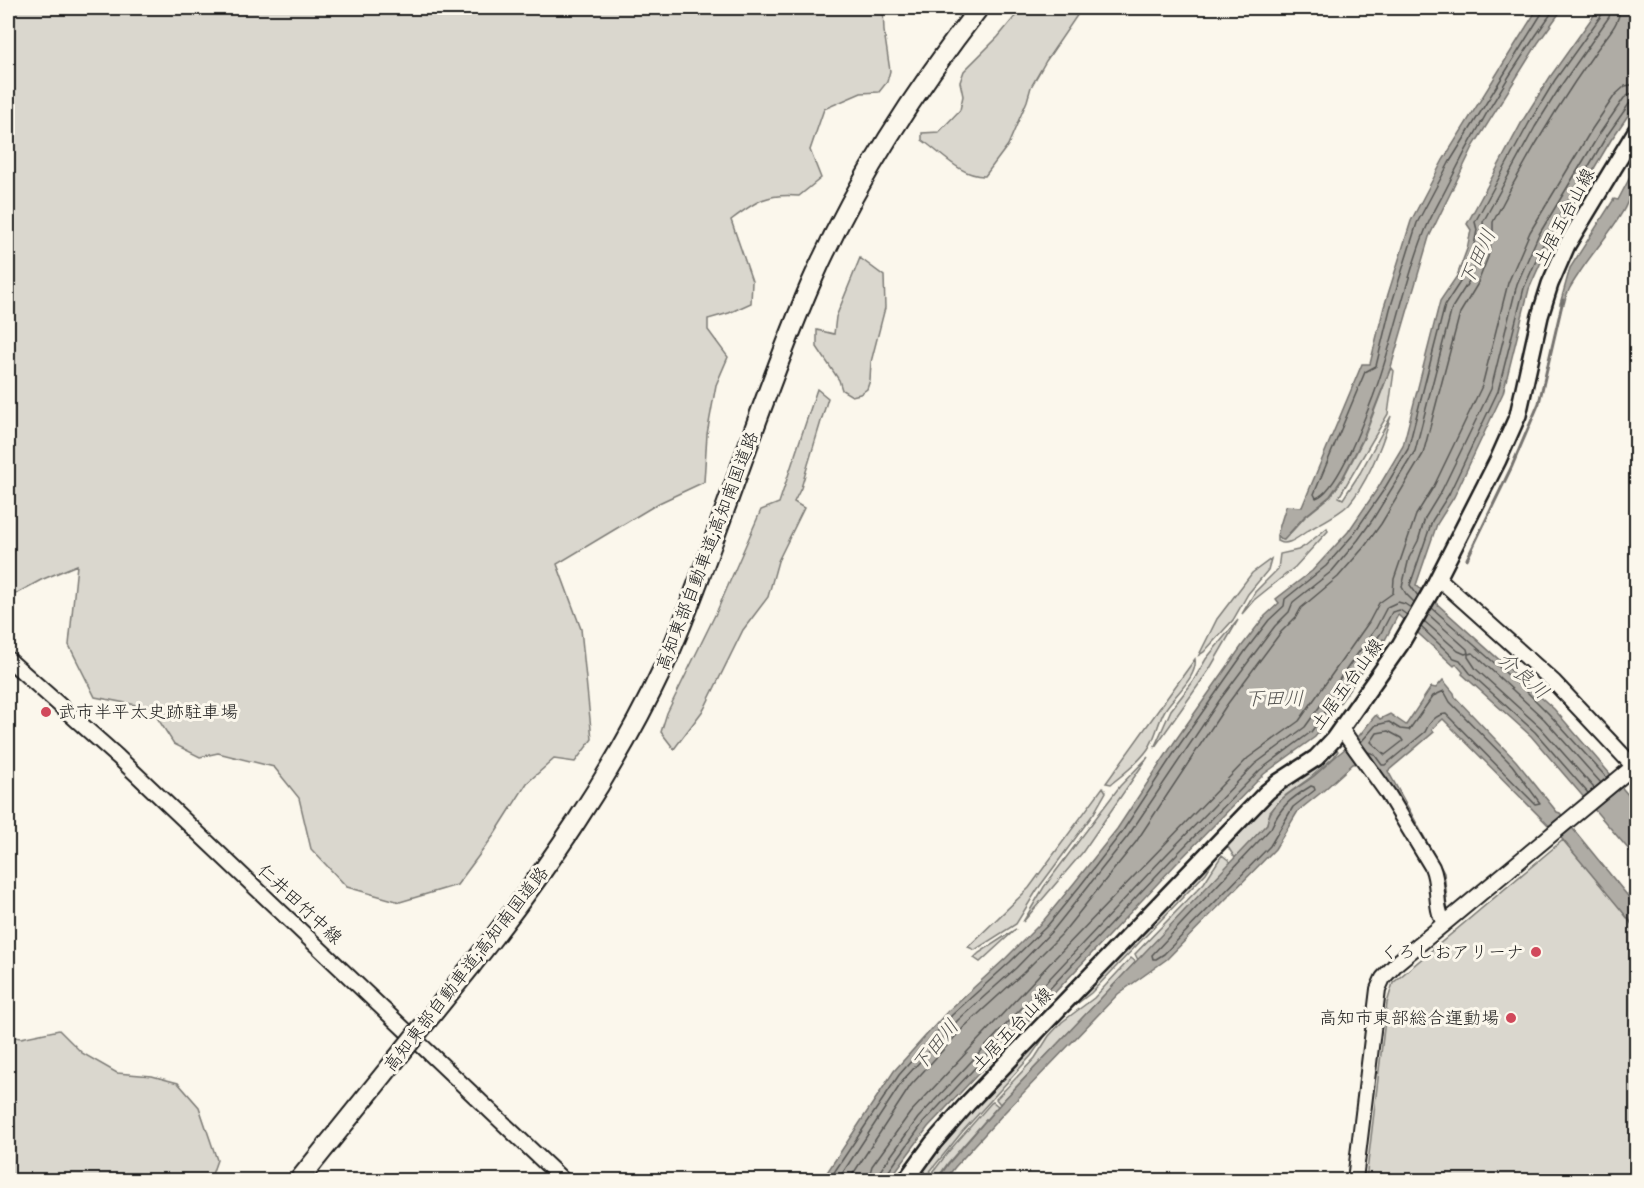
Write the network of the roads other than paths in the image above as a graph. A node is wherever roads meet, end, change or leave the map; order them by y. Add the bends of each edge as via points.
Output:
1 (979, 8) edge
2 (1636, 131) edge
3 (1435, 583) junction
4 (8, 659) edge
5 (1345, 734) junction
6 (1635, 767) edge
7 (1444, 923) junction
8 (299, 1180) edge
9 (563, 1180) edge
10 (906, 1180) edge
11 (1355, 1180) edge

1 - 8 highway, 高知東部自動車道;高知南国道路, bridge via 909,103 812,280 687,612 615,760 573,829 516,908
2 - 3 main road, 土居五台山線 via 1567,245 1540,316 1518,415
3 - 5 main road, 土居五台山線
3 - 6 street via 1554,682
4 - 9 street, 仁井田竹中線 via 118,757
5 - 7 street via 1388,794 1432,867
5 - 10 main road, 土居五台山線 via 1267,792 968,1103
6 - 7 street
7 - 11 street via 1387,972 1380,983

